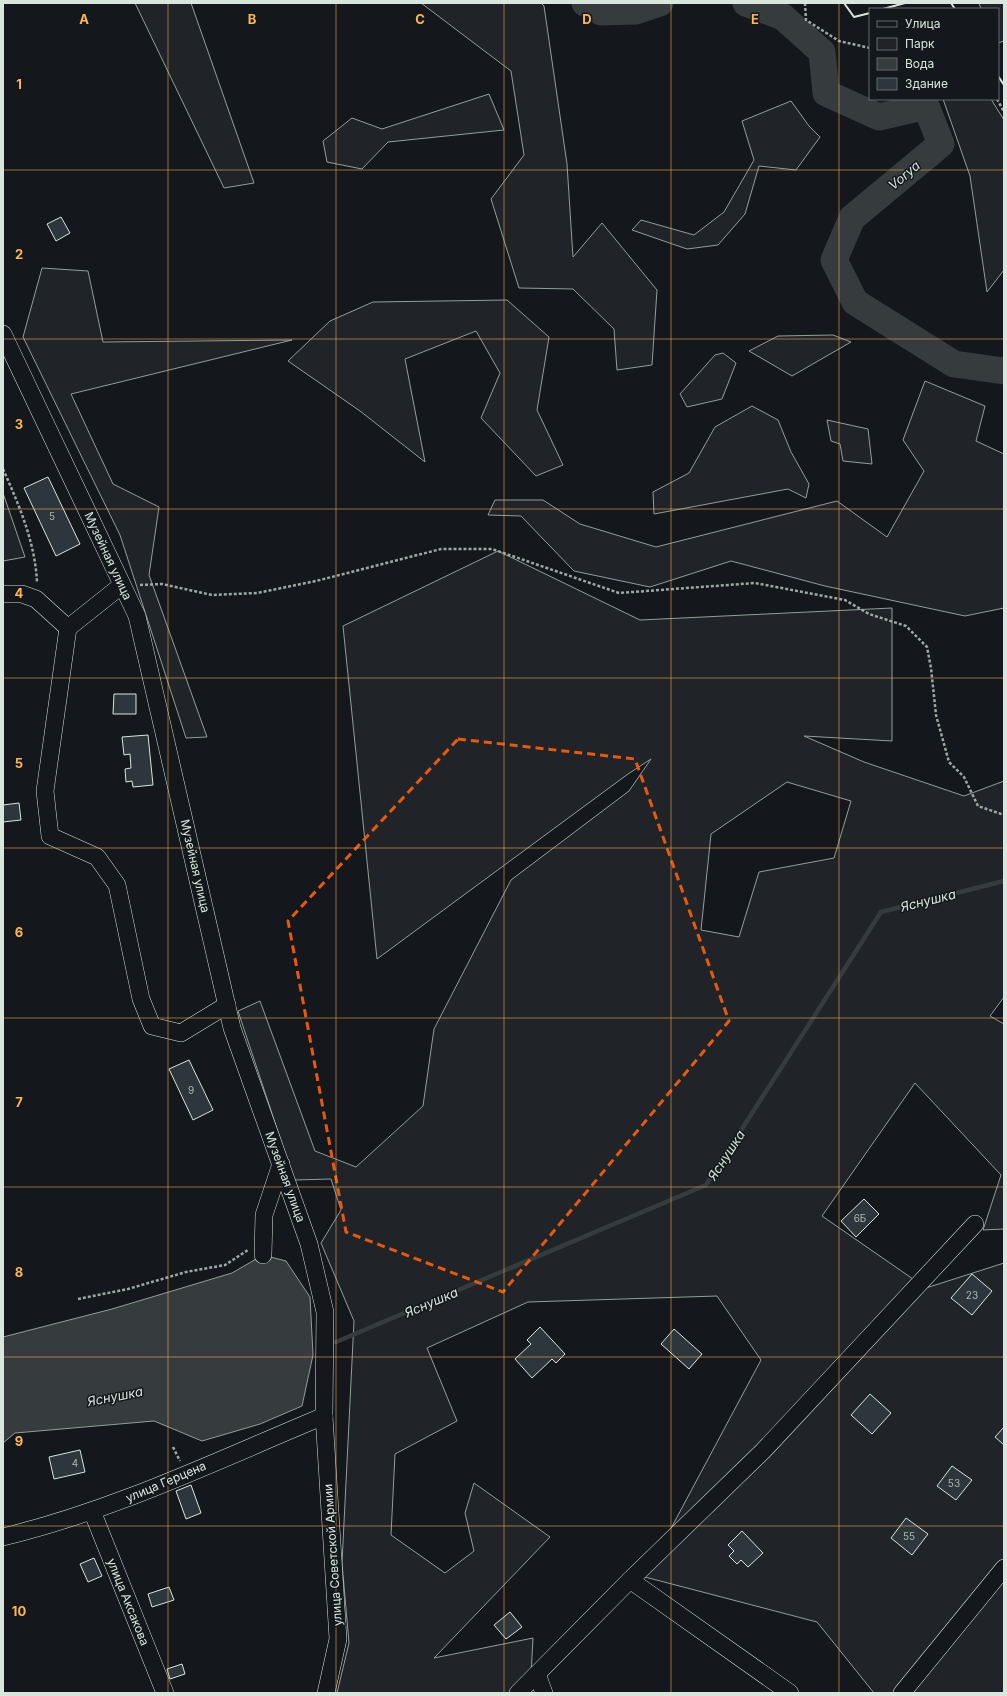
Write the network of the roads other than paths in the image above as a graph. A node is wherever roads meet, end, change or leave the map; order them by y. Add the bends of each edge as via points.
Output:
1 (3, 334) edge
2 (122, 585) junction
3 (3, 594) edge
4 (68, 628) junction
5 (227, 1005) junction
6 (280, 1164) junction
7 (975, 1224) dead end
8 (255, 1252) road end
9 (324, 1416) junction
10 (92, 1511) junction
11 (3, 1537) edge
12 (1004, 1568) edge
13 (630, 1580) junction
14 (537, 1674) junction
15 (165, 1693) edge
16 (326, 1693) edge
17 (518, 1693) edge
18 (544, 1693) edge
19 (790, 1693) edge
20 (902, 1693) edge

1 - 2 street, Музейная улица
2 - 4 street
2 - 5 street, Музейная улица via 137,616
3 - 4 street via 22,594 36,599
4 - 5 street via 45,791 50,836 97,857 117,886 141,999 152,1026 181,1033
5 - 6 street, Музейная улица via 232,1028
6 - 8 street
6 - 9 street, Музейная улица via 309,1244 325,1312
7 - 13 street via 763,1451
9 - 10 street, улица Герцена via 117,1503
9 - 16 street, улица Советской Армии via 338,1640
10 - 11 street, улица Герцена
10 - 15 street, улица Аксакова
12 - 20 street
13 - 14 street
13 - 19 street
14 - 17 street
14 - 18 street

